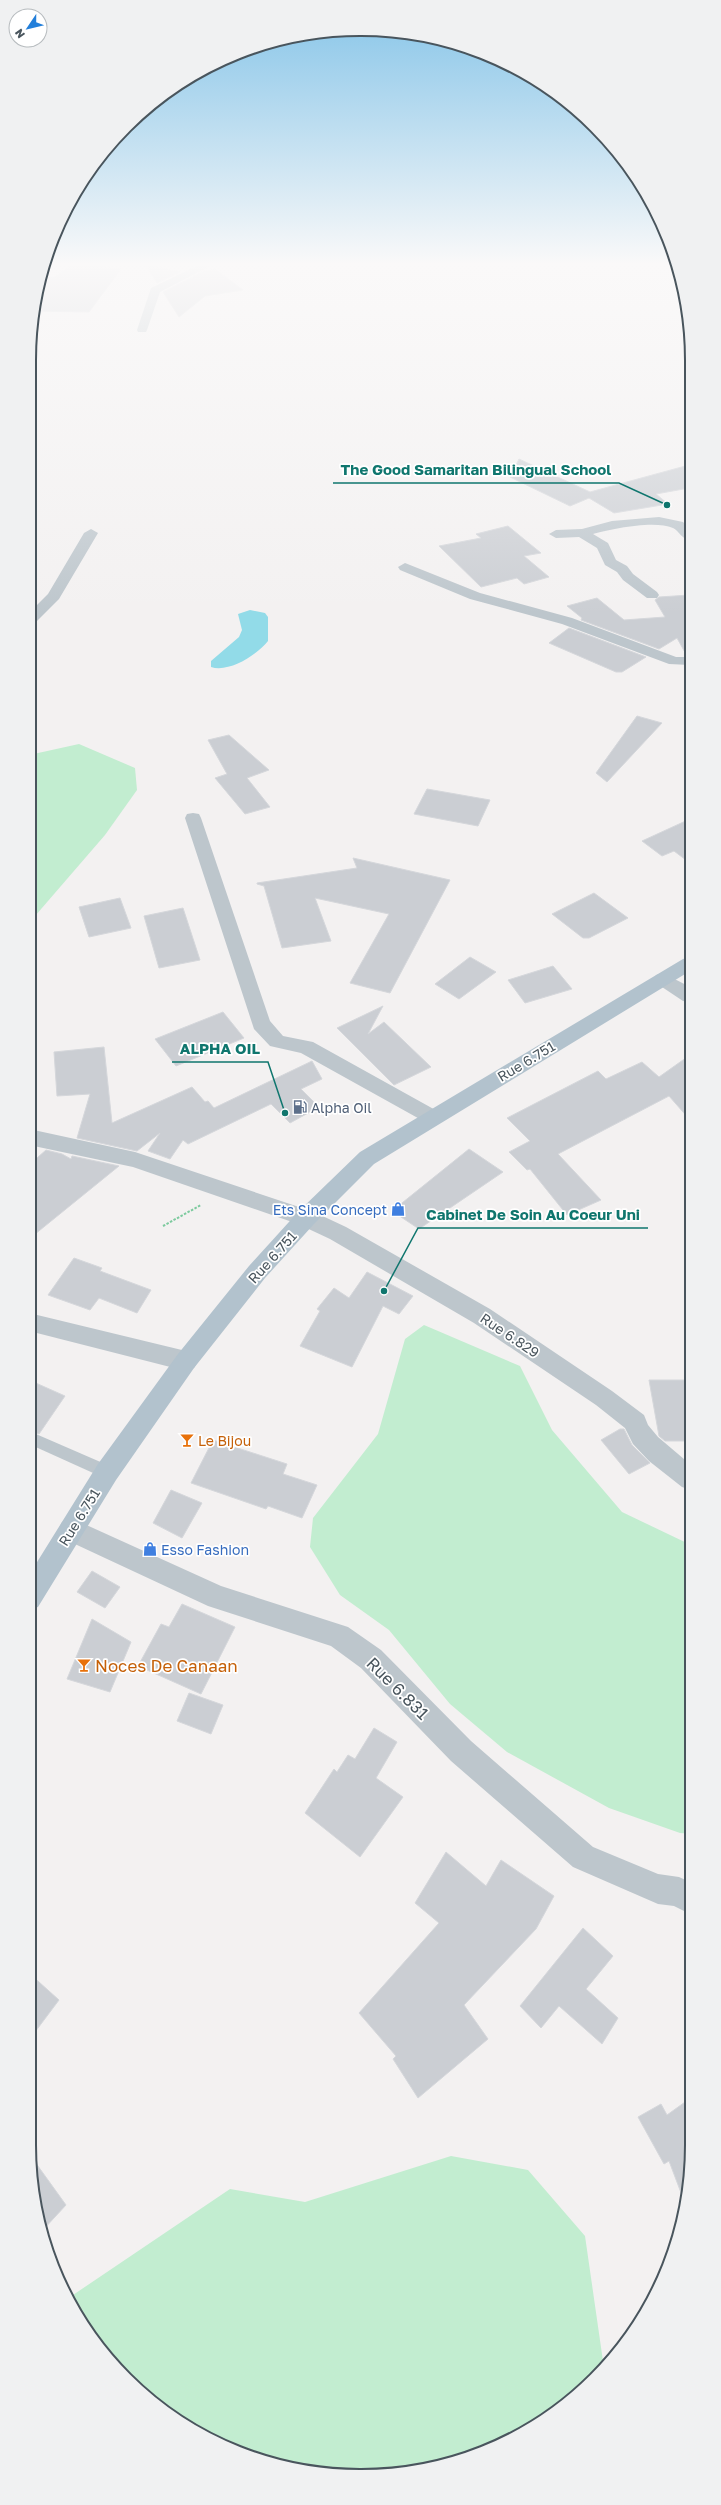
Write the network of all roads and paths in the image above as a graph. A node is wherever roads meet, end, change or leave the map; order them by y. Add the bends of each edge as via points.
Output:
1 (685, 532) edge
2 (92, 533) dead end
3 (582, 533) junction
4 (556, 534) dead end
5 (405, 567) dead end
6 (652, 595) dead end
7 (36, 615) edge
8 (685, 661) edge
9 (193, 818) dead end
10 (685, 966) edge
11 (663, 979) junction
12 (685, 993) edge
13 (432, 1117) junction
14 (36, 1139) edge
15 (222, 1190) junction
16 (306, 1218) junction
17 (163, 1226) dead end
18 (36, 1324) edge
19 (186, 1361) junction
20 (36, 1439) edge
21 (107, 1472) junction
22 (685, 1474) edge
23 (71, 1530) junction
24 (36, 1587) edge
25 (685, 1896) edge

1 - 3 street via 678,525 659,521 612,526
2 - 7 street via 54,596
3 - 4 street
3 - 6 street via 603,546 610,562
5 - 8 street via 475,596 567,621 674,661
9 - 13 street via 260,1024 277,1041 306,1047
10 - 11 main road, Rue 6.751
11 - 12 street
11 - 13 main road, Rue 6.751
13 - 16 main road, Rue 6.751 via 367,1158
14 - 15 street via 135,1160
15 - 16 street
15 - 17 path via 183,1217
16 - 19 main road, Rue 6.751 via 257,1272
16 - 22 street, Rue 6.829 via 425,1282 585,1385 635,1422 635,1429 647,1445
18 - 19 street
19 - 21 main road, Rue 6.751
20 - 21 lane
21 - 23 main road, Rue 6.751
23 - 24 main road, Rue 6.751
23 - 25 street, Rue 6.831 via 217,1597 340,1636 371,1659 461,1751 583,1857 658,1889 679,1892

